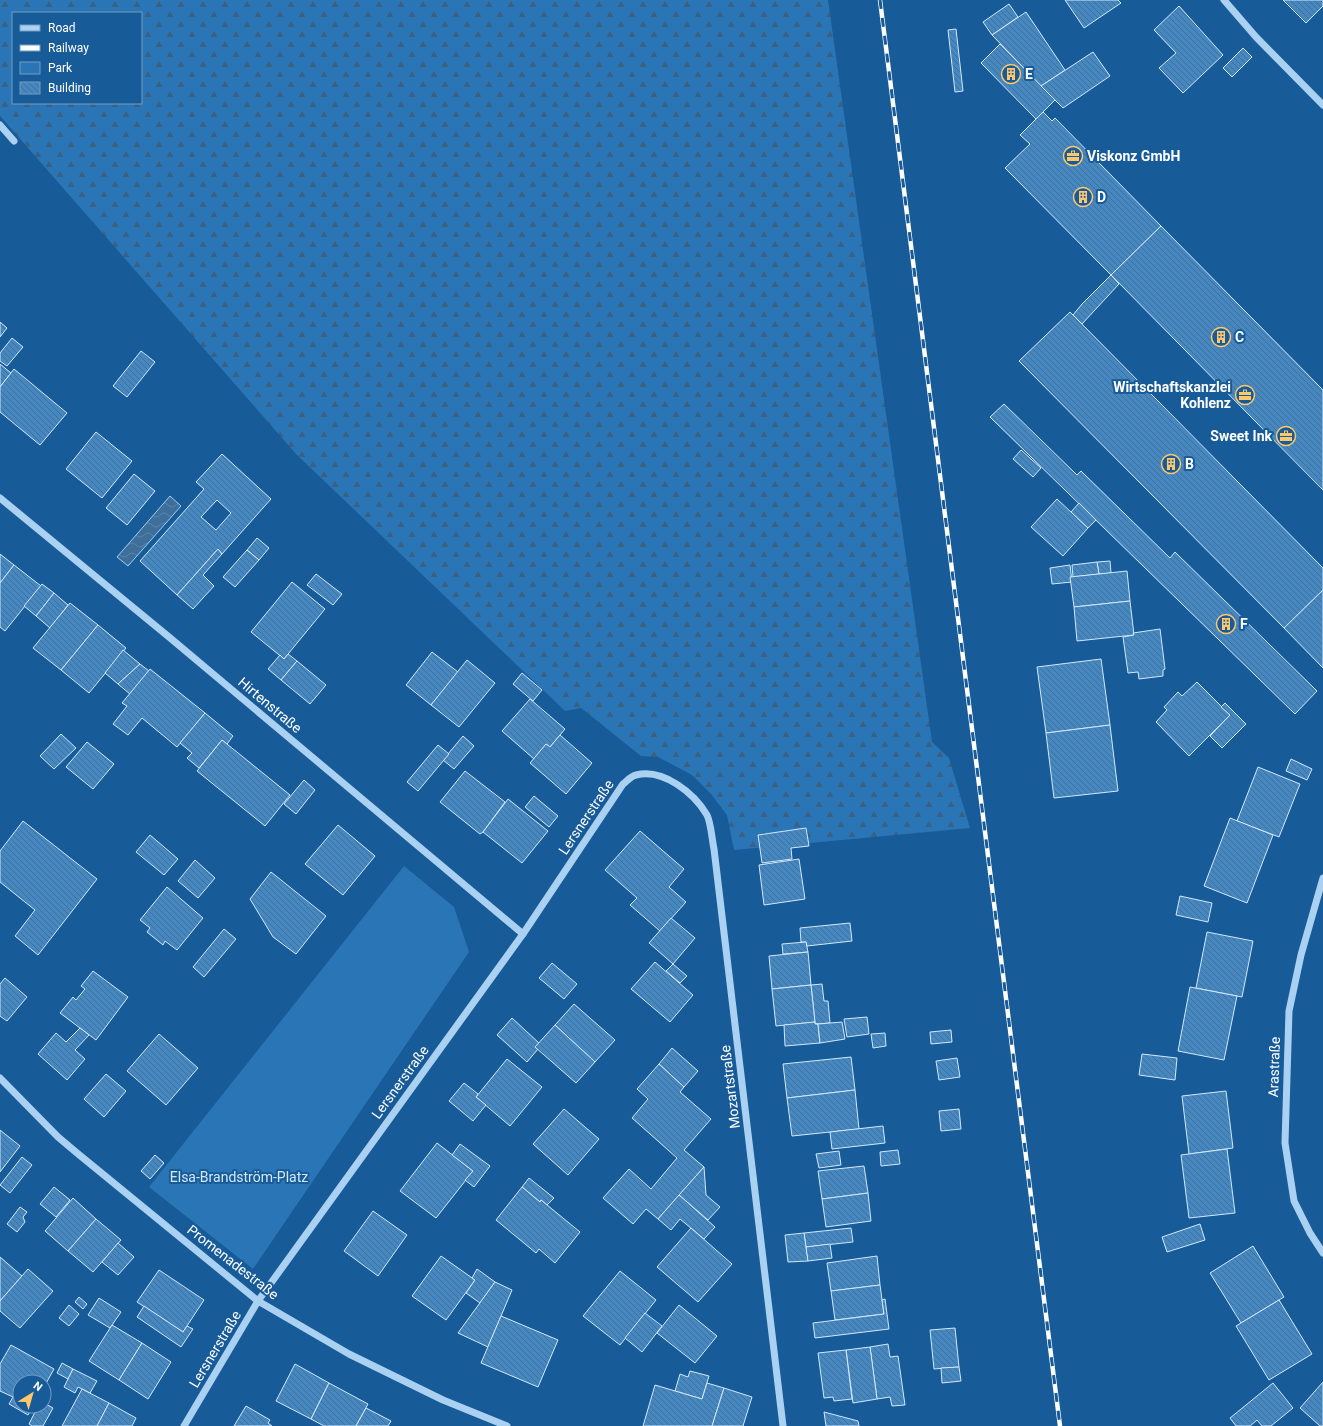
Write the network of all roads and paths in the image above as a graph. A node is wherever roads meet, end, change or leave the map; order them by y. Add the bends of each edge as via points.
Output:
1 (1224, 0) edge
2 (1323, 105) edge
3 (0, 125) edge
4 (14, 141) dead end
5 (0, 498) edge
6 (653, 774) joint
7 (1323, 878) edge
8 (523, 934) junction
9 (0, 1078) edge
10 (1323, 1253) edge
11 (258, 1301) junction
12 (184, 1426) edge
13 (507, 1426) edge
14 (783, 1426) edge

1 - 2 street via 1256,37
3 - 4 street
5 - 8 street, Hirtenstraße
6 - 8 street, Lersnerstraße via 635,775 623,784
6 - 14 street, Mozartstraße via 672,781 691,795 708,817 715,857
7 - 10 street, Arastraße via 1301,955 1289,1011 1285,1143 1294,1201
8 - 11 street, Lersnerstraße
9 - 11 street, Promenadestraße via 77,1154
11 - 12 street, Lersnerstraße
11 - 13 street, Promenadestraße via 349,1354 443,1400

